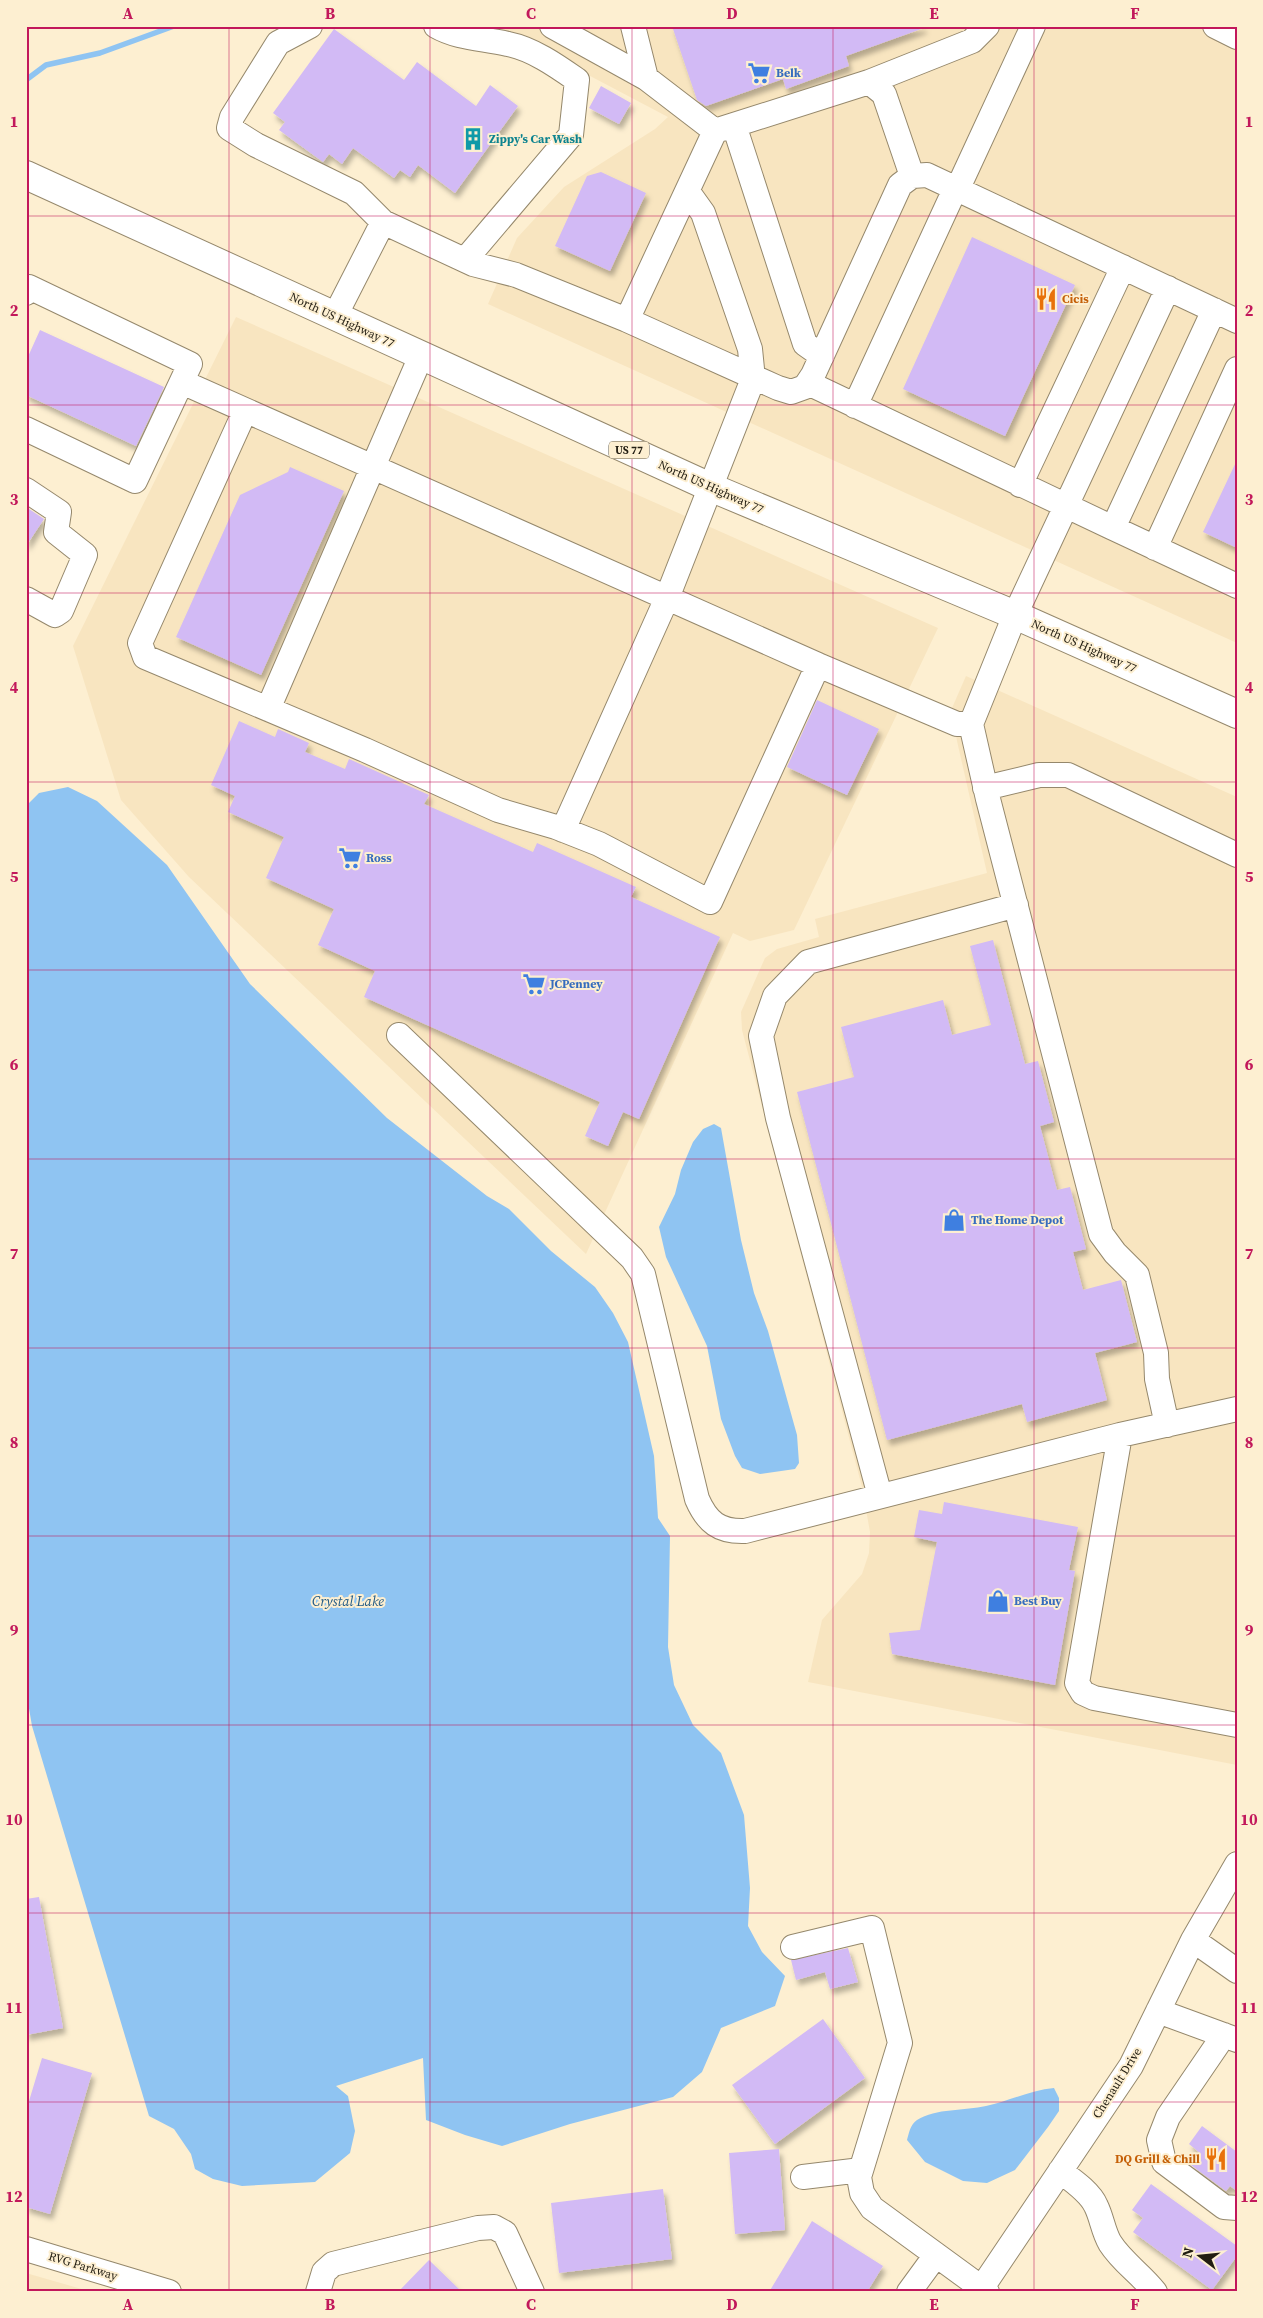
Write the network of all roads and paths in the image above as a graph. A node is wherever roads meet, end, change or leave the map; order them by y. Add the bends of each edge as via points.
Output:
1 (310, 26) edge
2 (436, 26) edge
3 (552, 26) edge
4 (633, 26) edge
5 (988, 26) edge
6 (1033, 26) edge
7 (1215, 26) edge
8 (1237, 36) edge
9 (646, 78) junction
10 (869, 82) junction
11 (724, 128) junction
12 (912, 176) junction
13 (28, 181) edge
14 (957, 187) junction
15 (688, 192) junction
16 (383, 222) junction
17 (465, 260) junction
18 (1123, 267) junction
19 (1168, 288) junction
20 (26, 293) edge
21 (1214, 310) junction
22 (335, 316) junction
23 (627, 320) junction
24 (1237, 321) edge
25 (421, 356) junction
26 (822, 356) junction
27 (1237, 369) edge
28 (753, 379) junction
29 (182, 382) junction
30 (808, 383) junction
31 (855, 406) junction
32 (245, 411) junction
33 (26, 429) edge
34 (373, 468) junction
35 (1020, 485) junction
36 (710, 487) junction
37 (26, 490) edge
38 (1065, 507) junction
39 (1113, 528) junction
40 (1155, 548) junction
41 (1237, 586) edge
42 (667, 598) junction
43 (26, 599) edge
44 (1015, 616) junction
45 (818, 665) junction
46 (268, 709) junction
47 (1237, 714) edge
48 (971, 724) junction
49 (985, 788) junction
50 (563, 830) junction
51 (1237, 855) edge
52 (1016, 905) junction
53 (399, 1036) dead end
54 (1237, 1409) edge
55 (1167, 1424) junction
56 (1120, 1435) junction
57 (880, 1496) junction
58 (1237, 1725) edge
59 (1237, 1864) edge
60 (1193, 1940) junction
61 (793, 1947) dead end
62 (1237, 1971) edge
63 (1158, 2011) junction
64 (1230, 2037) edge
65 (861, 2170) junction
66 (1060, 2170) junction
67 (803, 2176) dead end
68 (1237, 2208) edge
69 (26, 2249) edge
70 (936, 2255) junction
71 (982, 2290) edge
72 (169, 2292) edge
73 (318, 2292) edge
74 (532, 2292) edge
75 (909, 2292) edge
76 (1154, 2292) edge

1 - 16 street via 278,43 232,117 229,128 256,145 354,193
2 - 17 street via 450,34 510,44 548,60 578,80 571,135
3 - 9 street
4 - 9 street
5 - 10 street via 972,41
6 - 14 street
7 - 8 street
9 - 11 street
10 - 11 street
10 - 12 street via 884,94
11 - 15 street
11 - 26 street via 805,344
12 - 14 street via 927,175
12 - 26 street via 900,185
13 - 22 main road, North US Highway 77 / US 77
14 - 18 street
14 - 31 street
15 - 23 street
15 - 28 street via 702,213 750,349
16 - 17 street
16 - 22 street
17 - 23 street via 516,275
18 - 19 street
18 - 35 street
19 - 21 street
19 - 38 street
20 - 29 street via 29,287 190,364
21 - 24 street
21 - 39 street
22 - 25 main road, North US Highway 77 / US 77
23 - 28 street
25 - 34 street
25 - 36 main road, North US Highway 77 / US 77
26 - 30 street
27 - 40 street
28 - 30 street via 791,392
28 - 36 street
29 - 32 street
29 - 33 street via 135,481
30 - 31 street
31 - 35 street
32 - 34 street
32 - 46 street via 140,643 145,657
34 - 42 street
34 - 46 street
35 - 38 street
36 - 42 street
36 - 44 main road, North US Highway 77 / US 77
37 - 43 street via 59,512 56,532 85,555 61,612 55,615
38 - 39 street
38 - 44 street
39 - 40 street
40 - 41 street
42 - 45 street
42 - 50 street
44 - 47 main road, North US Highway 77 / US 77
44 - 48 street
45 - 48 street via 957,724
45 - 50 street via 710,902 615,851
46 - 50 street via 498,810
48 - 49 street
49 - 51 street via 1039,775 1068,775
49 - 52 street
52 - 55 street via 1102,1234 1137,1275 1156,1353 1157,1379
52 - 57 street via 808,962 774,996 761,1036 778,1118
53 - 57 street via 632,1258 643,1274 697,1499 714,1526 731,1532 745,1531
54 - 55 street
55 - 56 street
56 - 57 street
56 - 58 street via 1077,1683 1083,1693 1094,1698
59 - 60 street, Chenault Drive
60 - 62 street
60 - 63 street, Chenault Drive
61 - 65 street via 872,1928 900,2043
63 - 64 street
63 - 66 street, Chenault Drive via 1131,2066
64 - 68 street via 1168,2117 1159,2140 1164,2162 1224,2207
65 - 67 street
65 - 70 street via 862,2193 872,2208
66 - 71 street, Chenault Drive
66 - 76 street via 1096,2205 1110,2242
69 - 72 street, RVG Parkway
70 - 71 street
70 - 75 street
73 - 74 street via 324,2272 333,2264 478,2228 494,2227 505,2233

